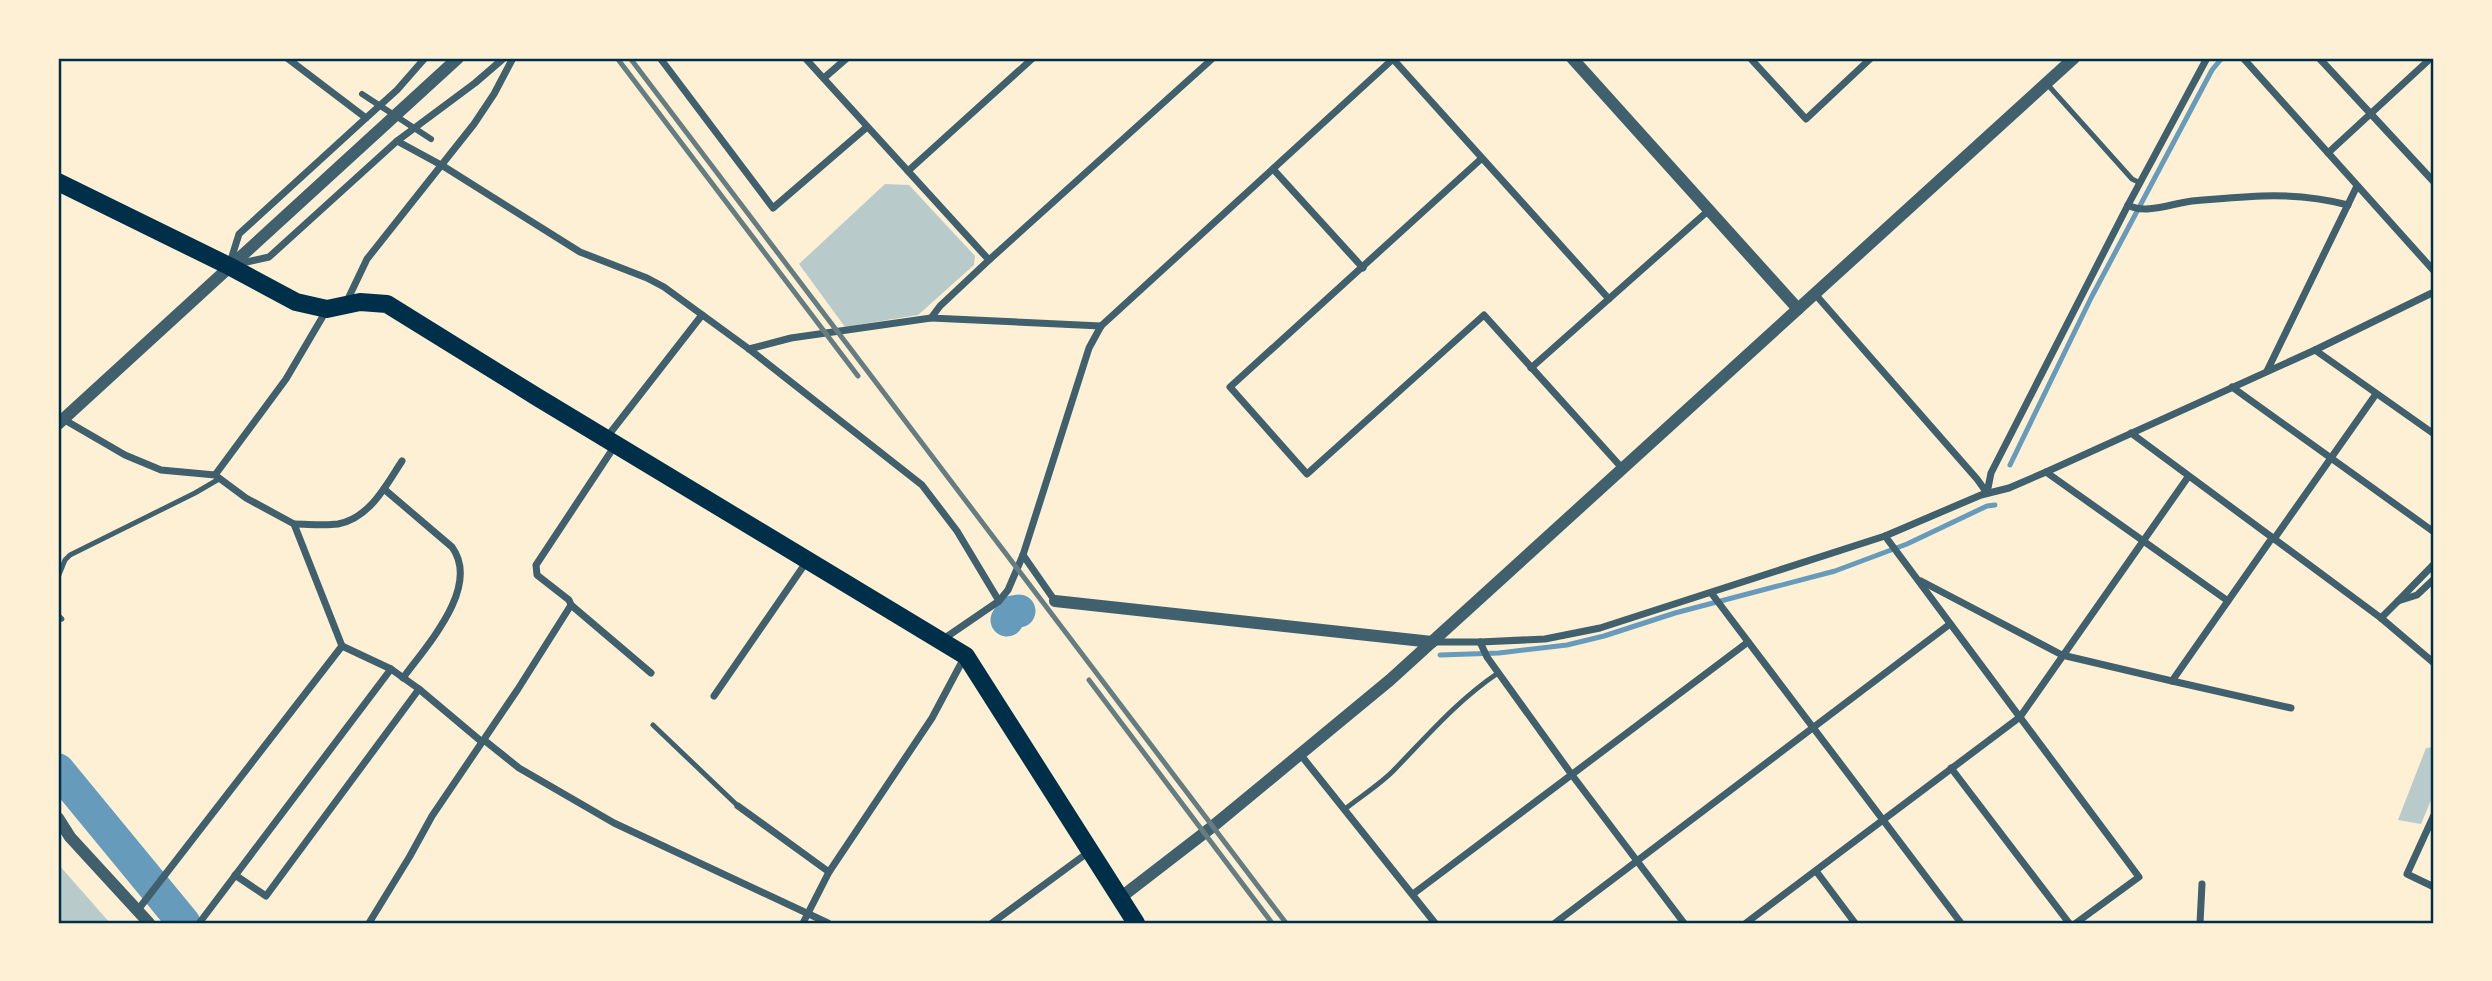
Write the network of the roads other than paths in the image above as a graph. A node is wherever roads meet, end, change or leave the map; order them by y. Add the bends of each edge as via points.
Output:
1 (287, 58) edge
2 (425, 58) edge
3 (458, 58) edge
4 (504, 58) edge
5 (513, 58) edge
6 (660, 58) edge
7 (806, 58) edge
8 (847, 58) edge
9 (1033, 58) edge
10 (1213, 58) edge
11 (1393, 58) edge
12 (1572, 58) edge
13 (1750, 58) edge
14 (1871, 58) edge
15 (2074, 58) edge
16 (2207, 58) edge
17 (2243, 58) edge
18 (2319, 58) edge
19 (2431, 58) edge
20 (824, 78) junction
21 (2046, 83) junction
22 (362, 94) dead end
23 (2371, 113) junction
24 (366, 118) junction
25 (867, 127) junction
26 (430, 139) dead end
27 (397, 141) junction
28 (2328, 153) junction
29 (1481, 159) junction
30 (443, 166) junction
31 (1273, 169) junction
32 (908, 171) junction
33 (58, 182) edge
34 (2434, 182) edge
35 (2140, 183) junction
36 (2357, 186) junction
37 (2348, 205) junction
38 (2130, 207) junction
39 (1709, 210) junction
40 (989, 260) junction
41 (229, 266) junction
42 (1363, 268) junction
43 (2434, 271) edge
44 (2434, 292) edge
45 (1815, 294) junction
46 (1609, 299) junction
47 (336, 308) junction
48 (1798, 309) junction
49 (702, 315) junction
50 (931, 318) junction
51 (1101, 326) junction
52 (749, 349) junction
53 (2315, 350) junction
54 (1531, 368) junction
55 (2267, 371) junction
56 (2232, 387) junction
57 (2376, 394) junction
58 (60, 421) edge
59 (2132, 433) junction
60 (2434, 434) edge
61 (612, 440) junction
62 (2332, 458) junction
63 (402, 460) dead end
64 (1622, 468) junction
65 (2046, 472) junction
66 (217, 477) junction
67 (2188, 477) junction
68 (384, 489) junction
69 (1987, 493) junction
70 (294, 524) junction
71 (2434, 532) edge
72 (2273, 538) junction
73 (1887, 539) junction
74 (2142, 540) junction
75 (1024, 555) junction
76 (807, 561) junction
77 (2434, 564) edge
78 (58, 577) edge
79 (1917, 579) junction
80 (2434, 579) edge
81 (1712, 594) junction
82 (999, 601) junction
83 (1055, 601) joint
84 (2228, 601) junction
85 (2398, 601) junction
86 (570, 605) junction
87 (2381, 618) junction
88 (1950, 624) junction
89 (942, 640) junction
90 (1432, 642) junction
91 (1748, 642) junction
92 (342, 646) junction
93 (1484, 649) junction
94 (2062, 655) junction
95 (966, 656) junction
96 (2434, 663) edge
97 (391, 669) junction
98 (651, 673) dead end
99 (1498, 673) junction
100 (403, 678) junction
101 (2172, 681) junction
102 (419, 689) junction
103 (714, 696) dead end
104 (2291, 708) dead end
105 (2020, 717) junction
106 (653, 725) dead end
107 (1814, 728) junction
108 (483, 741) junction
109 (1300, 754) junction
110 (1951, 768) junction
111 (1572, 775) junction
112 (738, 806) joint
113 (1345, 809) junction
114 (2434, 815) edge
115 (58, 818) edge
116 (1883, 820) junction
117 (1091, 851) junction
118 (1637, 861) junction
119 (1816, 871) junction
120 (829, 872) junction
121 (235, 875) junction
122 (2202, 884) dead end
123 (2434, 887) edge
124 (1413, 894) junction
125 (1121, 898) junction
126 (137, 911) junction
127 (806, 914) junction
128 (200, 922) edge
129 (149, 923) edge
130 (369, 923) edge
131 (803, 923) edge
132 (811, 923) edge
133 (828, 923) edge
134 (992, 923) edge
135 (1136, 923) edge
136 (1435, 923) edge
137 (1555, 923) edge
138 (1684, 923) edge
139 (1749, 923) edge
140 (1855, 923) edge
141 (1961, 923) edge
142 (2069, 923) edge
143 (2076, 923) edge
144 (2200, 923) edge

1 - 24 street
2 - 24 street
3 - 41 street
4 - 27 street
5 - 30 street via 494,94
6 - 25 street via 773,208
7 - 20 street
8 - 20 street
9 - 32 street
10 - 40 street
11 - 29 street
11 - 31 street
12 - 39 street
13 - 14 street via 1806,119
15 - 21 street
16 - 35 street
17 - 28 street
18 - 23 street
19 - 23 street
20 - 25 street
21 - 35 lane
21 - 45 street
22 - 26 street
23 - 28 street
23 - 34 street
24 - 41 street via 239,234
25 - 32 street
27 - 30 street
27 - 41 street via 269,257
28 - 36 street
29 - 42 street
29 - 46 street
30 - 47 street via 367,259
30 - 49 street via 580,252 647,278
31 - 42 street
31 - 51 street
32 - 40 street
33 - 41 main road
35 - 38 street
36 - 37 street
36 - 43 street
37 - 38 street via 2266,196
37 - 55 street
38 - 69 street via 1991,473
39 - 46 street
39 - 48 street
40 - 50 street
41 - 47 main road via 296,302
41 - 58 street
42 - 54 street via 1230,387 1307,474 1484,315
44 - 53 street
45 - 48 street
45 - 69 street
46 - 54 street
47 - 61 main road via 360,302 387,304
47 - 66 street
48 - 64 street
49 - 52 street
49 - 61 street via 648,382
50 - 51 street
50 - 52 street via 792,338
51 - 75 street via 1089,348
52 - 82 street via 922,485 957,531
53 - 55 street
53 - 57 street
54 - 64 street
55 - 56 street
56 - 59 street
56 - 62 street
57 - 60 street
57 - 62 street
58 - 66 street via 161,470
59 - 65 street
59 - 67 street
61 - 76 main road
61 - 86 street via 536,565 537,575
62 - 71 street
62 - 72 street
63 - 68 street
64 - 90 street
65 - 69 street
65 - 74 street
66 - 70 street
66 - 78 lane via 195,494 70,555
67 - 72 street
67 - 74 street
68 - 70 street via 358,516 341,523
68 - 100 street via 452,547 461,566 451,610
69 - 73 street
70 - 92 street
72 - 84 street
72 - 87 street
73 - 79 street
73 - 81 street
74 - 84 street
74 - 94 street
75 - 82 street
75 - 83 street
76 - 89 main road
76 - 103 street
77 - 85 street
79 - 88 street
79 - 94 street
80 - 85 street via 2417,595
81 - 91 street
81 - 93 street via 1600,628
82 - 89 street
83 - 90 street
84 - 101 street
85 - 87 street
86 - 98 street
86 - 108 street
87 - 96 street
88 - 105 street
88 - 107 street
89 - 95 main road
90 - 93 street
90 - 109 street
91 - 107 street
91 - 111 street
92 - 97 street
92 - 126 street
93 - 99 street
94 - 101 street
94 - 105 street
95 - 117 main road
95 - 120 street via 932,718
97 - 100 street
97 - 121 street
99 - 111 street
99 - 113 lane via 1472,690 1393,771
100 - 102 street
101 - 104 street
102 - 108 street
102 - 121 street via 267,896
105 - 110 street
105 - 143 street via 2138,877
106 - 112 lane
107 - 116 street
107 - 118 street
108 - 127 street via 519,768 614,823
108 - 130 street
109 - 113 street
109 - 125 street
110 - 116 street
110 - 142 street
111 - 118 street
111 - 124 street
112 - 120 street
113 - 124 street
114 - 123 street via 2407,874
115 - 126 street
116 - 119 street
116 - 141 street
117 - 125 main road
117 - 134 street
118 - 137 street
118 - 138 street
119 - 139 street
119 - 140 street
120 - 127 street
121 - 128 street
122 - 144 street
124 - 136 street
125 - 135 main road
126 - 129 street
127 - 131 street
127 - 132 street
127 - 133 street

